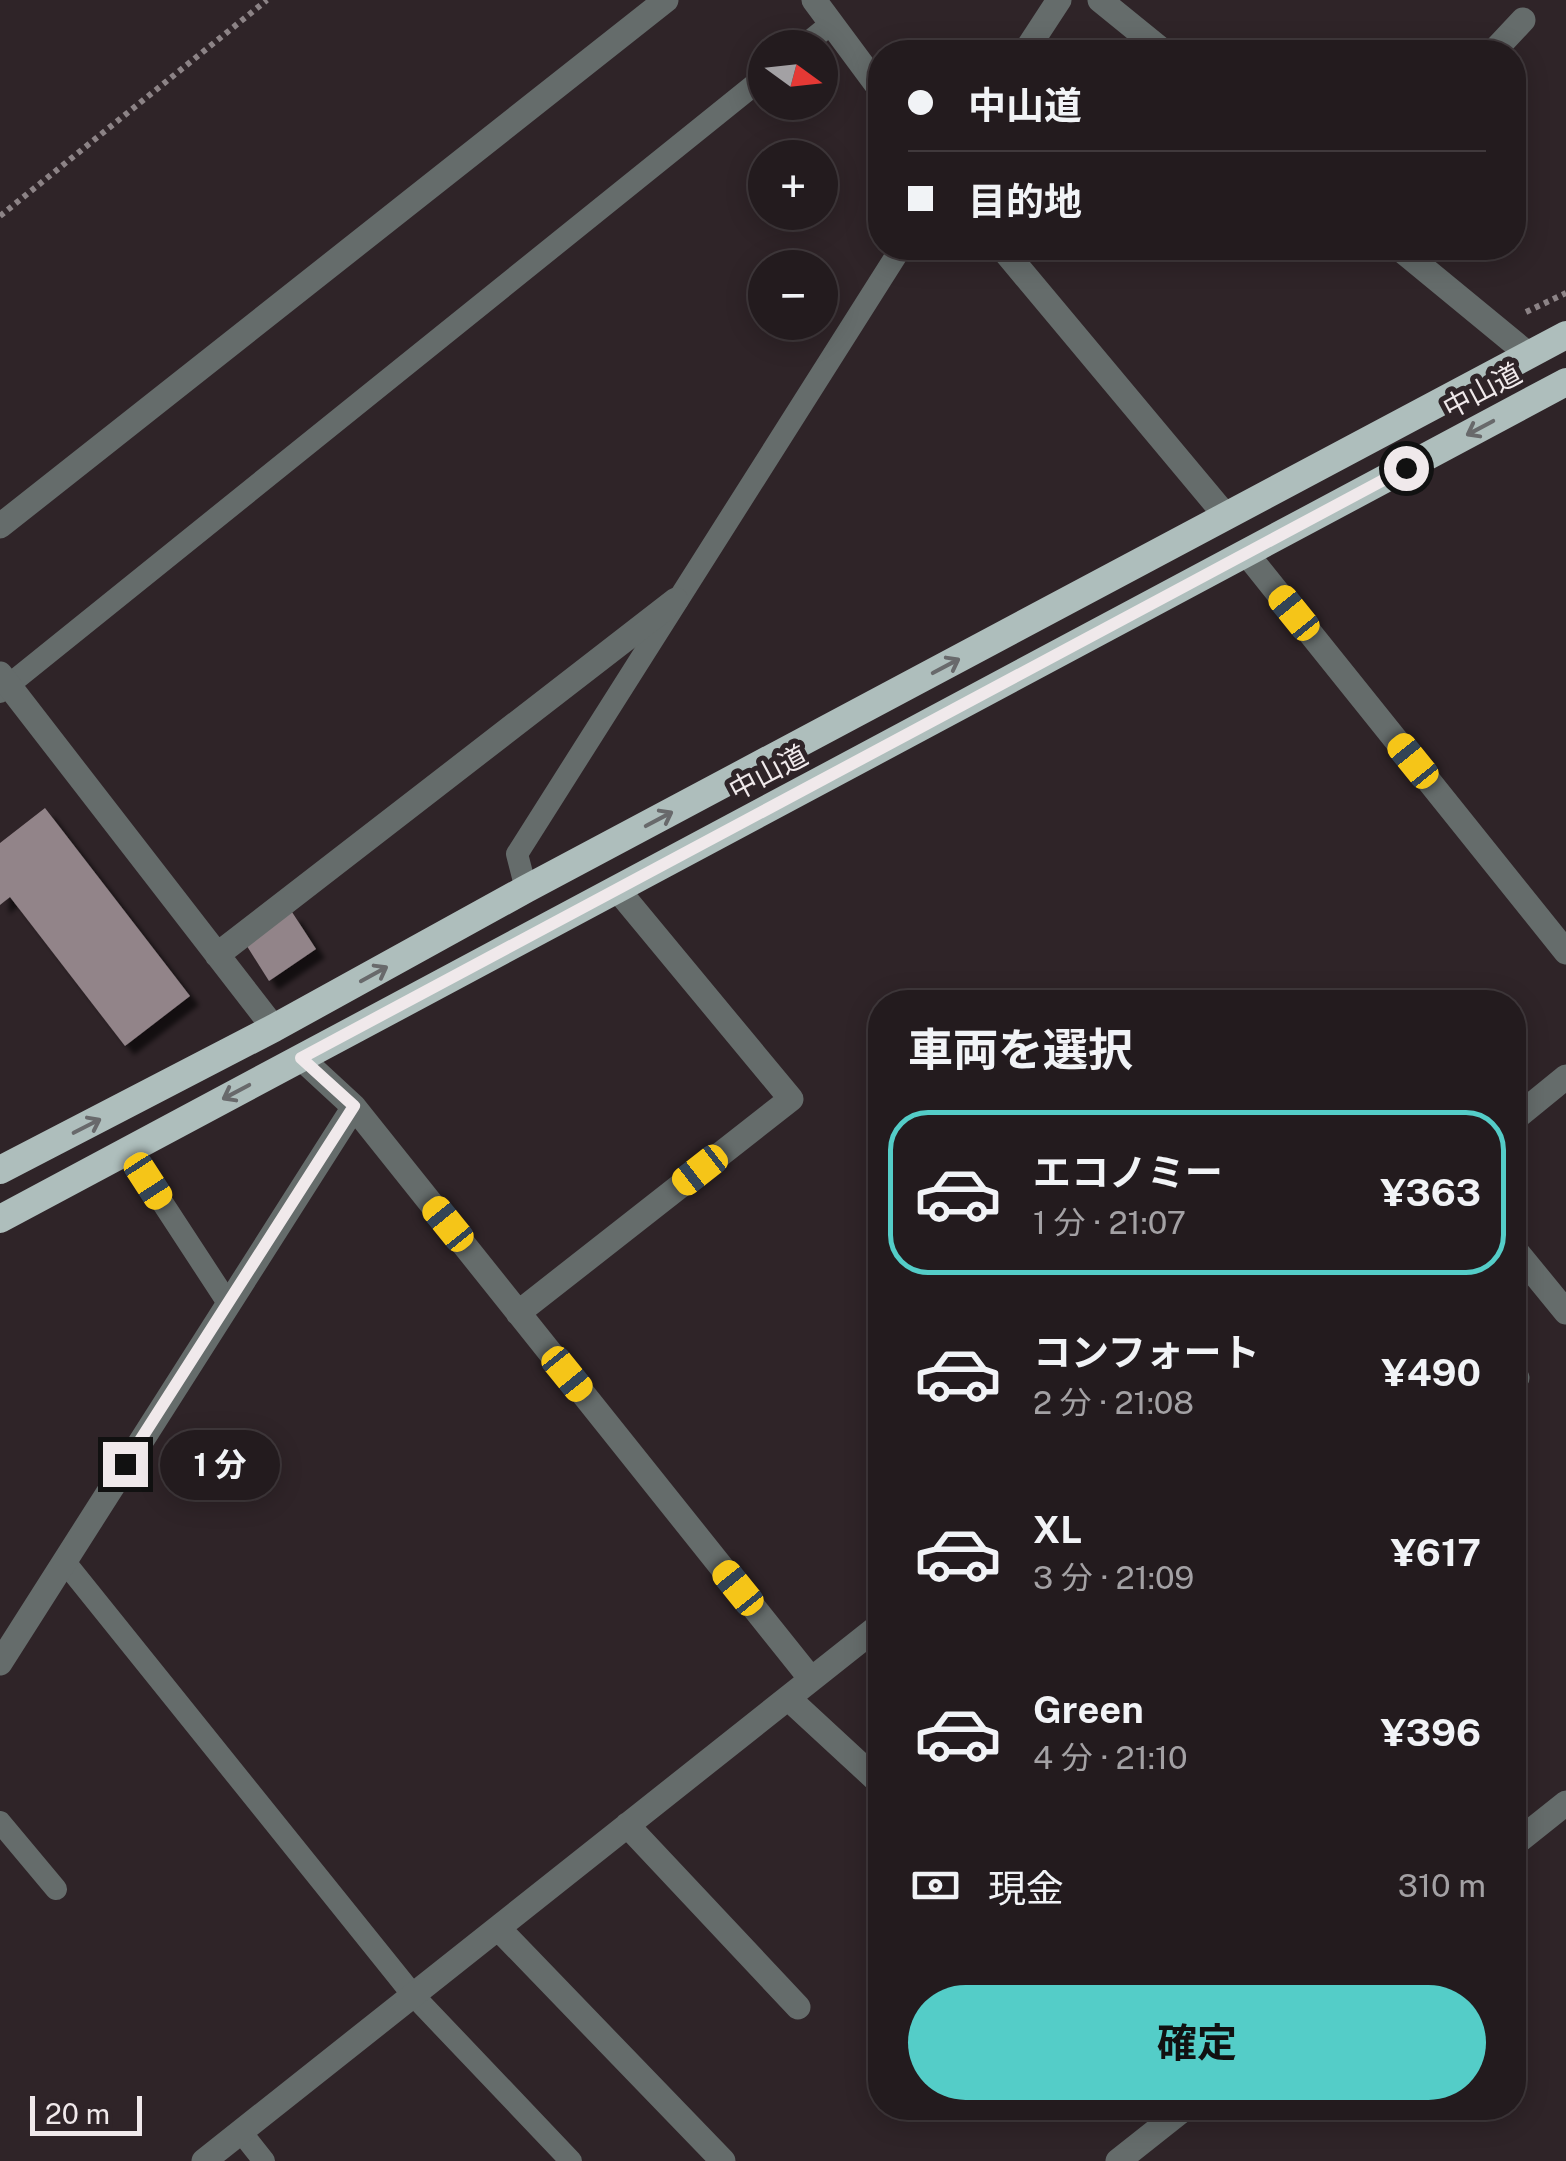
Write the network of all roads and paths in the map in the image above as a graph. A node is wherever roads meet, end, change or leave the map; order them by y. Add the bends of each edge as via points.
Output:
1 (268, 0) edge
2 (666, 0) edge
3 (814, 0) edge
4 (1059, 0) edge
5 (1100, 0) edge
6 (1523, 20) dead end
7 (832, 22) junction
8 (822, 30) edge
9 (1034, 40) edge
10 (1149, 40) edge
11 (1504, 40) edge
12 (868, 72) edge
13 (748, 90) edge
14 (0, 216) edge
15 (893, 260) edge
16 (1012, 260) edge
17 (1414, 260) edge
18 (1566, 293) edge
19 (1518, 316) dead end
20 (1566, 335) edge
21 (1529, 355) junction
22 (1566, 382) edge
23 (1226, 516) junction
24 (0, 526) edge
25 (1246, 553) junction
26 (676, 600) junction
27 (3, 684) edge
28 (526, 889) junction
29 (616, 889) junction
30 (1566, 952) edge
31 (218, 955) junction
32 (274, 1028) junction
33 (301, 1058) junction
34 (1566, 1077) edge
35 (354, 1106) junction
36 (1526, 1110) edge
37 (128, 1150) junction
38 (0, 1170) edge
39 (0, 1218) edge
40 (1526, 1263) edge
41 (228, 1303) junction
42 (1566, 1312) edge
43 (518, 1313) junction
44 (64, 1561) junction
45 (868, 1634) edge
46 (0, 1663) edge
47 (811, 1679) junction
48 (788, 1698) junction
49 (868, 1773) edge
50 (1566, 1803) edge
51 (0, 1822) edge
52 (627, 1826) junction
53 (1526, 1835) edge
54 (56, 1890) dead end
55 (498, 1928) junction
56 (413, 1995) junction
57 (798, 2006) dead end
58 (1166, 2120) edge
59 (241, 2132) junction
60 (204, 2161) edge
61 (264, 2161) edge
62 (571, 2161) edge
63 (723, 2161) edge
64 (1118, 2161) edge

1 - 14 path
2 - 24 street
3 - 7 street
4 - 9 street
5 - 10 street
6 - 11 street
7 - 8 lane
7 - 12 street
13 - 27 lane
15 - 26 lane
16 - 23 street
17 - 21 street
18 - 19 path
20 - 21 highway, 中山道
21 - 23 highway, 中山道
22 -> 25 highway, 中山道
28 -> 23 highway, 中山道
25 - 29 highway, 中山道
25 - 30 street
26 - 28 lane via 517,854
26 - 31 street
27 - 31 street
32 -> 28 highway, 中山道
29 - 33 highway, 中山道
29 - 43 street via 791,1100
31 - 32 street
38 -> 32 highway, 中山道
33 - 35 street
33 -> 37 highway, 中山道
34 - 36 street
35 - 41 street
35 - 43 street
37 - 39 highway, 中山道
37 - 41 lane
40 - 42 street
41 - 44 street
43 - 47 street
44 - 46 street
44 - 56 lane
45 - 47 street
47 - 48 street
48 - 49 street
48 - 52 street
50 - 53 street
51 - 54 lane
52 - 55 street
52 - 57 street
55 - 56 street
55 - 63 street
56 - 59 street
56 - 62 lane
58 - 64 street
59 - 60 street
59 - 61 lane

